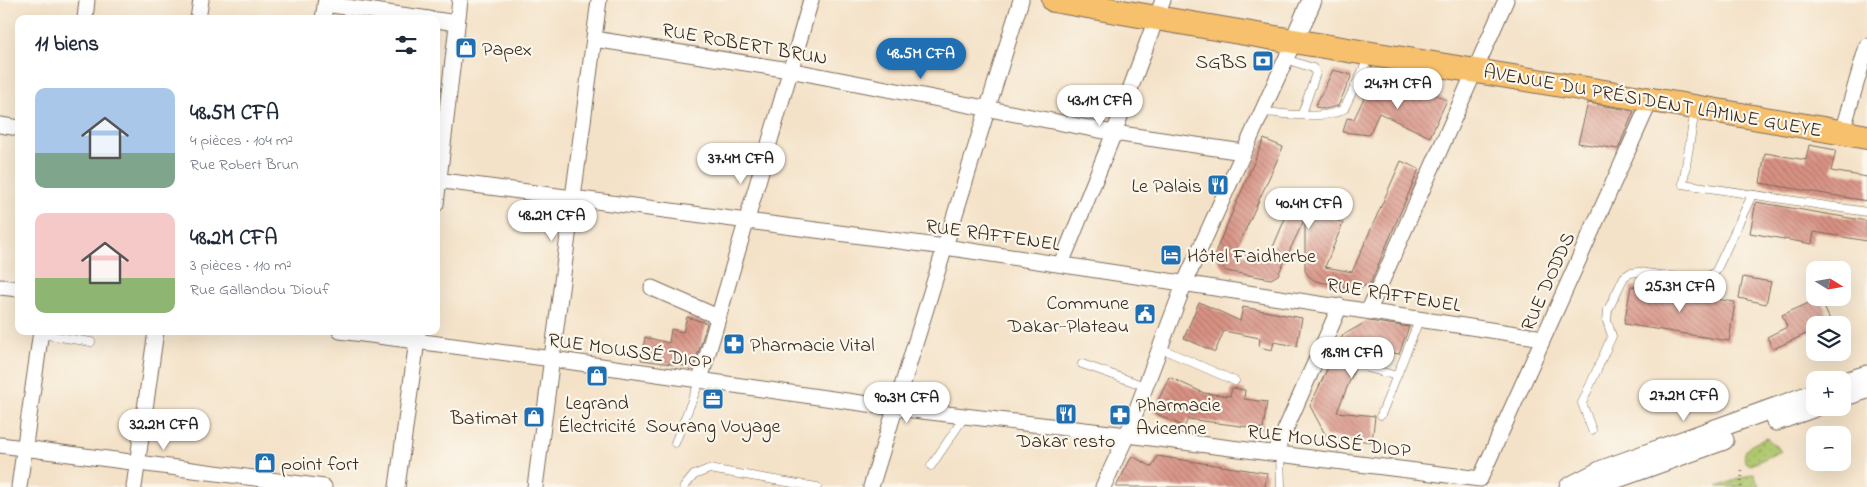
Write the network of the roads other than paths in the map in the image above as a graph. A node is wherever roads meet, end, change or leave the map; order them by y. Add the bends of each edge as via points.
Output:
1 (87, 0) edge
2 (201, 0) edge
3 (460, 0) edge
4 (599, 0) edge
5 (811, 0) edge
6 (1021, 0) edge
7 (1054, 0) edge
8 (1312, 0) edge
9 (1506, 0) edge
10 (325, 8) edge
11 (1159, 9) edge
12 (85, 15) edge
13 (199, 15) edge
14 (391, 15) edge
15 (440, 21) edge
16 (457, 23) junction
17 (594, 39) junction
18 (1867, 46) edge
19 (1289, 50) junction
20 (1371, 53) junction
21 (789, 70) junction
22 (1475, 70) junction
23 (1651, 99) junction
24 (1695, 106) junction
25 (987, 109) junction
26 (1262, 112) junction
27 (1302, 114) junction
28 (0, 125) edge
29 (15, 127) edge
30 (1842, 132) junction
31 (1114, 133) junction
32 (1867, 137) edge
33 (1243, 152) junction
34 (440, 163) edge
35 (440, 180) edge
36 (1752, 195) junction
37 (573, 198) junction
38 (1867, 212) edge
39 (746, 221) junction
40 (945, 247) junction
41 (1061, 264) junction
42 (1185, 282) junction
43 (0, 287) edge
44 (652, 288) dead end
45 (15, 289) edge
46 (1340, 306) junction
47 (1369, 310) junction
48 (718, 317) junction
49 (1420, 318) junction
50 (41, 335) edge
51 (52, 335) edge
52 (155, 335) edge
53 (402, 335) edge
54 (418, 336) edge
55 (1544, 338) junction
56 (91, 342) dead end
57 (1160, 348) junction
58 (552, 359) junction
59 (1082, 364) dead end
60 (1368, 368) dead end
61 (1867, 375) edge
62 (1397, 376) junction
63 (700, 380) junction
64 (1851, 380) edge
65 (1235, 381) dead end
66 (1145, 386) junction
67 (1867, 389) edge
68 (1851, 394) edge
69 (1806, 396) edge
70 (896, 408) junction
71 (1806, 410) edge
72 (1381, 415) dead end
73 (965, 416) junction
74 (1592, 430) dead end
75 (1127, 434) junction
76 (675, 443) dead end
77 (0, 445) edge
78 (25, 448) junction
79 (1278, 453) junction
80 (138, 463) junction
81 (931, 466) dead end
82 (266, 483) edge
83 (1484, 483) edge
84 (19, 487) edge
85 (134, 487) edge
86 (324, 487) edge
87 (397, 487) edge
88 (535, 487) edge
89 (684, 487) edge
90 (817, 487) edge
91 (871, 487) edge
92 (1103, 487) edge
93 (1281, 487) edge
94 (1568, 487) edge
95 (1599, 487) edge

1 - 12 street
2 - 13 street
3 - 16 street
4 - 17 street
5 - 21 street
6 - 25 street
7 - 11 main road, AVENUE DU PRÉSIDENT LAMINE GUEYE
8 - 19 street
9 - 22 street
10 - 14 street
11 - 19 main road, AVENUE DU PRÉSIDENT LAMINE GUEYE
11 - 31 street
15 - 16 street
16 - 34 street
17 - 21 street, RUE ROBERT BRUN
17 - 37 street
18 - 30 street
19 - 20 main road, AVENUE DU PRÉSIDENT LAMINE GUEYE
19 - 26 street
19 - 27 lane via 1316,73
20 - 22 main road, AVENUE DU PRÉSIDENT LAMINE GUEYE
20 - 27 lane via 1344,109 1336,114
21 - 25 street, RUE ROBERT BRUN
21 - 39 street
22 - 23 main road, AVENUE DU PRÉSIDENT LAMINE GUEYE
22 - 47 street
23 - 24 main road, AVENUE DU PRÉSIDENT LAMINE GUEYE
23 - 55 street, RUE DODDS
24 - 30 main road, AVENUE DU PRÉSIDENT LAMINE GUEYE
24 - 36 lane via 1683,184
25 - 31 street, RUE ROBERT BRUN
25 - 40 street
26 - 27 lane
26 - 33 street
28 - 29 street
30 - 32 main road, AVENUE DU PRÉSIDENT LAMINE GUEYE
31 - 33 street, RUE ROBERT BRUN
31 - 41 street
33 - 42 street
35 - 37 street, RUE RAFFENEL
36 - 38 lane
36 - 74 lane via 1716,271 1702,281 1639,272 1624,277 1608,310 1607,321 1612,336 1582,403
37 - 39 street, RUE RAFFENEL
37 - 58 street
39 - 40 street, RUE RAFFENEL
39 - 48 street
40 - 41 street, RUE RAFFENEL
40 - 70 street
41 - 42 street, RUE RAFFENEL
42 - 46 street, RUE RAFFENEL
42 - 57 street
43 - 45 street
44 - 48 street
46 - 47 street, RUE RAFFENEL
46 - 79 street
47 - 49 street, RUE RAFFENEL
48 - 63 street
49 - 55 street, RUE RAFFENEL
49 - 62 lane
50 - 78 street
51 - 56 lane
52 - 80 street
53 - 54 street, RUE MOUSSÉ DIOP
54 - 58 street, RUE MOUSSÉ DIOP
54 - 87 street
55 - 83 street, RUE DODDS
57 - 65 lane
57 - 66 street
58 - 63 street, RUE MOUSSÉ DIOP
58 - 88 street
59 - 66 lane
60 - 62 lane
61 - 64 street
62 - 72 lane
63 - 70 street, RUE MOUSSÉ DIOP
63 - 76 lane
66 - 75 street
67 - 68 street
69 - 94 street via 1602,470
70 - 73 street, RUE MOUSSÉ DIOP
70 - 91 street
71 - 95 street
73 - 75 street, RUE MOUSSÉ DIOP
73 - 81 lane
75 - 79 street, RUE MOUSSÉ DIOP
75 - 92 street
77 - 78 street
78 - 80 street
78 - 84 street
79 - 83 street, RUE MOUSSÉ DIOP
79 - 93 lane
80 - 82 street
80 - 85 street
82 - 86 street
89 - 90 lane via 694,475 709,469

